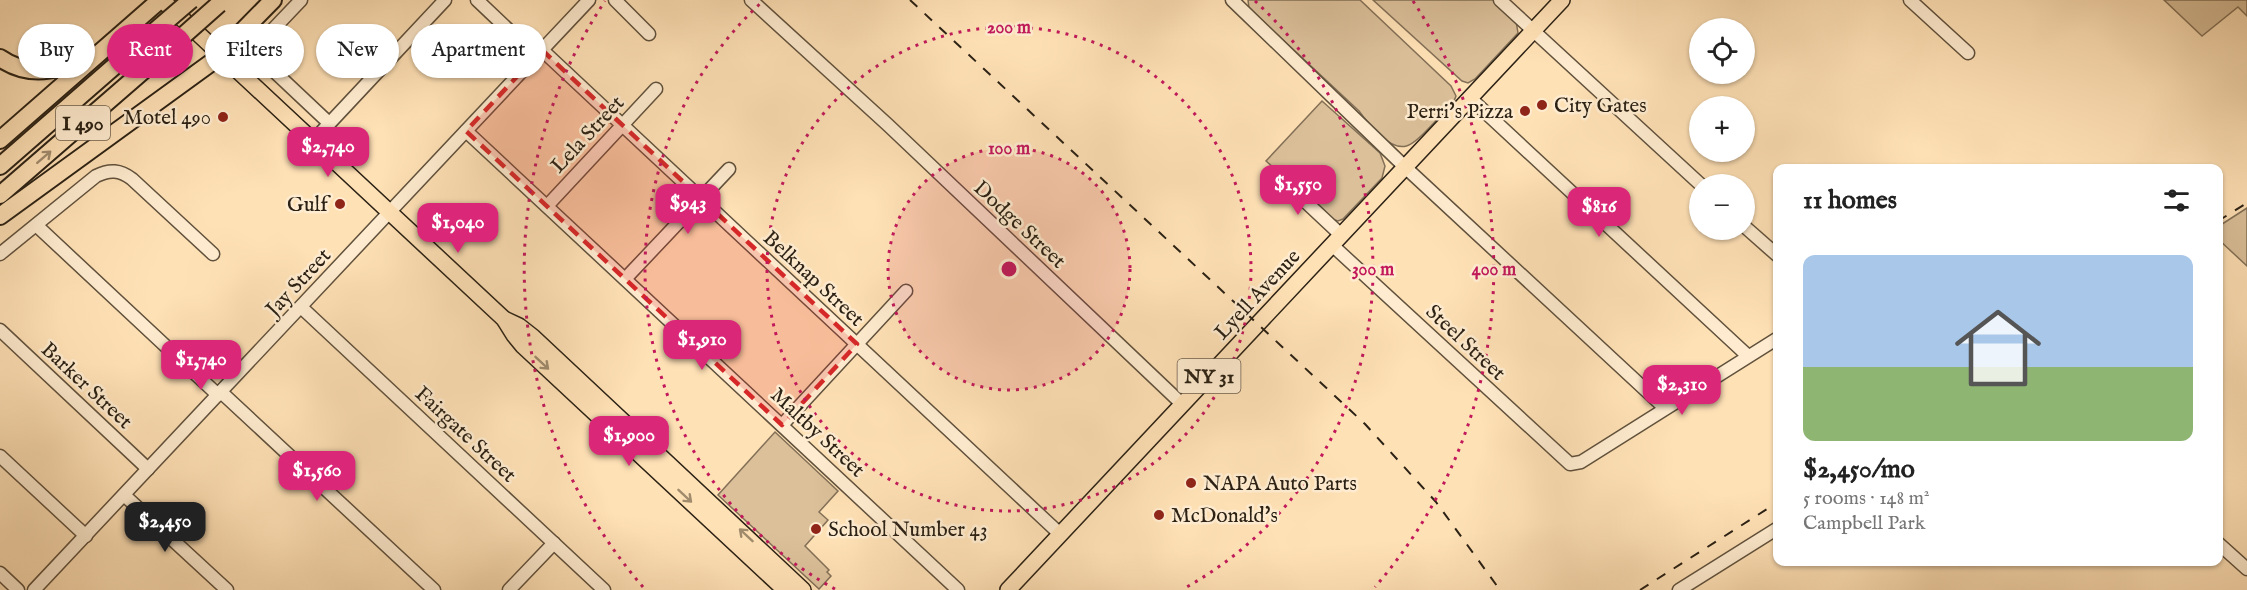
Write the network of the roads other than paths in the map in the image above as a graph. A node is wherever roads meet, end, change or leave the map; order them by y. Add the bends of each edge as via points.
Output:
1 (161, 0) edge
2 (191, 0) edge
3 (273, 0) edge
4 (301, 0) edge
5 (445, 0) edge
6 (477, 0) edge
7 (589, 0) edge
8 (615, 0) edge
9 (750, 0) edge
10 (1500, 0) edge
11 (1562, 0) edge
12 (1910, 0) edge
13 (1233, 1) edge
14 (222, 2) edge
15 (135, 22) junction
16 (250, 24) edge
17 (505, 24) edge
18 (1533, 31) junction
19 (649, 34) dead end
20 (205, 41) edge
21 (546, 46) edge
22 (1968, 53) dead end
23 (0, 58) edge
24 (546, 59) edge
25 (205, 66) edge
26 (245, 78) edge
27 (516, 78) edge
28 (656, 89) dead end
29 (1470, 98) junction
30 (329, 123) junction
31 (622, 125) junction
32 (466, 131) junction
33 (0, 140) edge
34 (313, 141) junction
35 (0, 166) edge
36 (1405, 167) junction
37 (729, 169) dead end
38 (1689, 174) edge
39 (1276, 175) dead end
40 (0, 195) edge
41 (701, 199) junction
42 (547, 206) junction
43 (390, 212) junction
44 (0, 216) edge
45 (36, 225) junction
46 (1755, 236) edge
47 (1336, 240) junction
48 (1773, 252) edge
49 (0, 254) edge
50 (213, 254) dead end
51 (625, 279) junction
52 (906, 291) dead end
53 (301, 307) junction
54 (504, 319) junction
55 (0, 330) edge
56 (1773, 341) edge
57 (857, 344) junction
58 (1748, 356) junction
59 (220, 393) junction
60 (1182, 404) junction
61 (1665, 408) junction
62 (782, 425) junction
63 (0, 456) edge
64 (148, 469) junction
65 (124, 495) junction
66 (1773, 531) edge
67 (1060, 534) junction
68 (86, 536) junction
69 (554, 543) junction
70 (2223, 547) edge
71 (2247, 569) edge
72 (0, 573) edge
73 (18, 590) edge
74 (34, 590) edge
75 (227, 590) edge
76 (434, 590) edge
77 (509, 590) edge
78 (604, 590) edge
79 (785, 590) edge
80 (803, 590) edge
81 (958, 590) edge
82 (1008, 590) edge
83 (1679, 590) edge

1 - 15 highway
1 - 20 main road
2 - 35 highway, I 490, bridge
3 - 16 highway
4 - 30 street via 258,50 262,60
5 - 30 street
6 - 17 street, Belknap Street
7 - 21 street, Jay Street
8 - 19 street
9 - 60 street, Dodge Street
10 - 18 street
11 - 18 main road, Lyell Avenue / NY 31
12 - 22 street
13 - 36 street
40 -> 14 highway, I 490, bridge
15 - 23 highway via 90,55 60,69 18,68
15 - 33 highway
18 - 29 main road, Lyell Avenue / NY 31
18 - 38 street
24 - 31 street, Belknap Street
25 - 44 highway
26 - 34 main road
27 - 32 street, Jay Street
28 - 31 street, Lela Street
29 - 36 main road, Lyell Avenue / NY 31
29 - 58 street
30 - 34 street
31 - 41 street, Belknap Street
31 - 42 street, Lela Street
32 - 42 street, Maltby Street
32 - 43 street, Jay Street
34 - 43 main road
36 - 47 main road, Lyell Avenue / NY 31
36 - 61 street
37 - 41 street
39 - 47 street, Steel Street
41 - 51 street
41 - 57 street, Belknap Street
42 - 51 street, Maltby Street
43 - 53 street, Jay Street
43 - 54 main road
45 - 49 street
45 - 50 street via 96,176 113,171 132,179
45 - 59 street
46 - 48 street
47 - 60 main road, Lyell Avenue / NY 31
47 - 61 street, Steel Street via 1567,462 1581,462
51 - 62 street, Maltby Street
52 - 57 street
53 - 59 street, Jay Street
53 - 69 street, Fairgate Street
54 -> 79 main road via 523,346
80 -> 54 main road via 533,337
55 - 64 street, Barker Street
56 - 58 street
57 - 62 street
57 - 67 street, Belknap Street
58 - 61 street
59 - 64 street, Jay Street
59 - 76 street
60 - 67 main road, Lyell Avenue / NY 31
62 - 81 street, Maltby Street
63 - 68 street
64 - 65 street, Jay Street
65 - 68 street, Jay Street
65 - 75 street
66 - 83 street
67 - 82 main road, Lyell Avenue / NY 31
68 - 74 street, Jay Street
69 - 77 street
69 - 78 street, Fairgate Street
70 - 71 street
72 - 73 street

